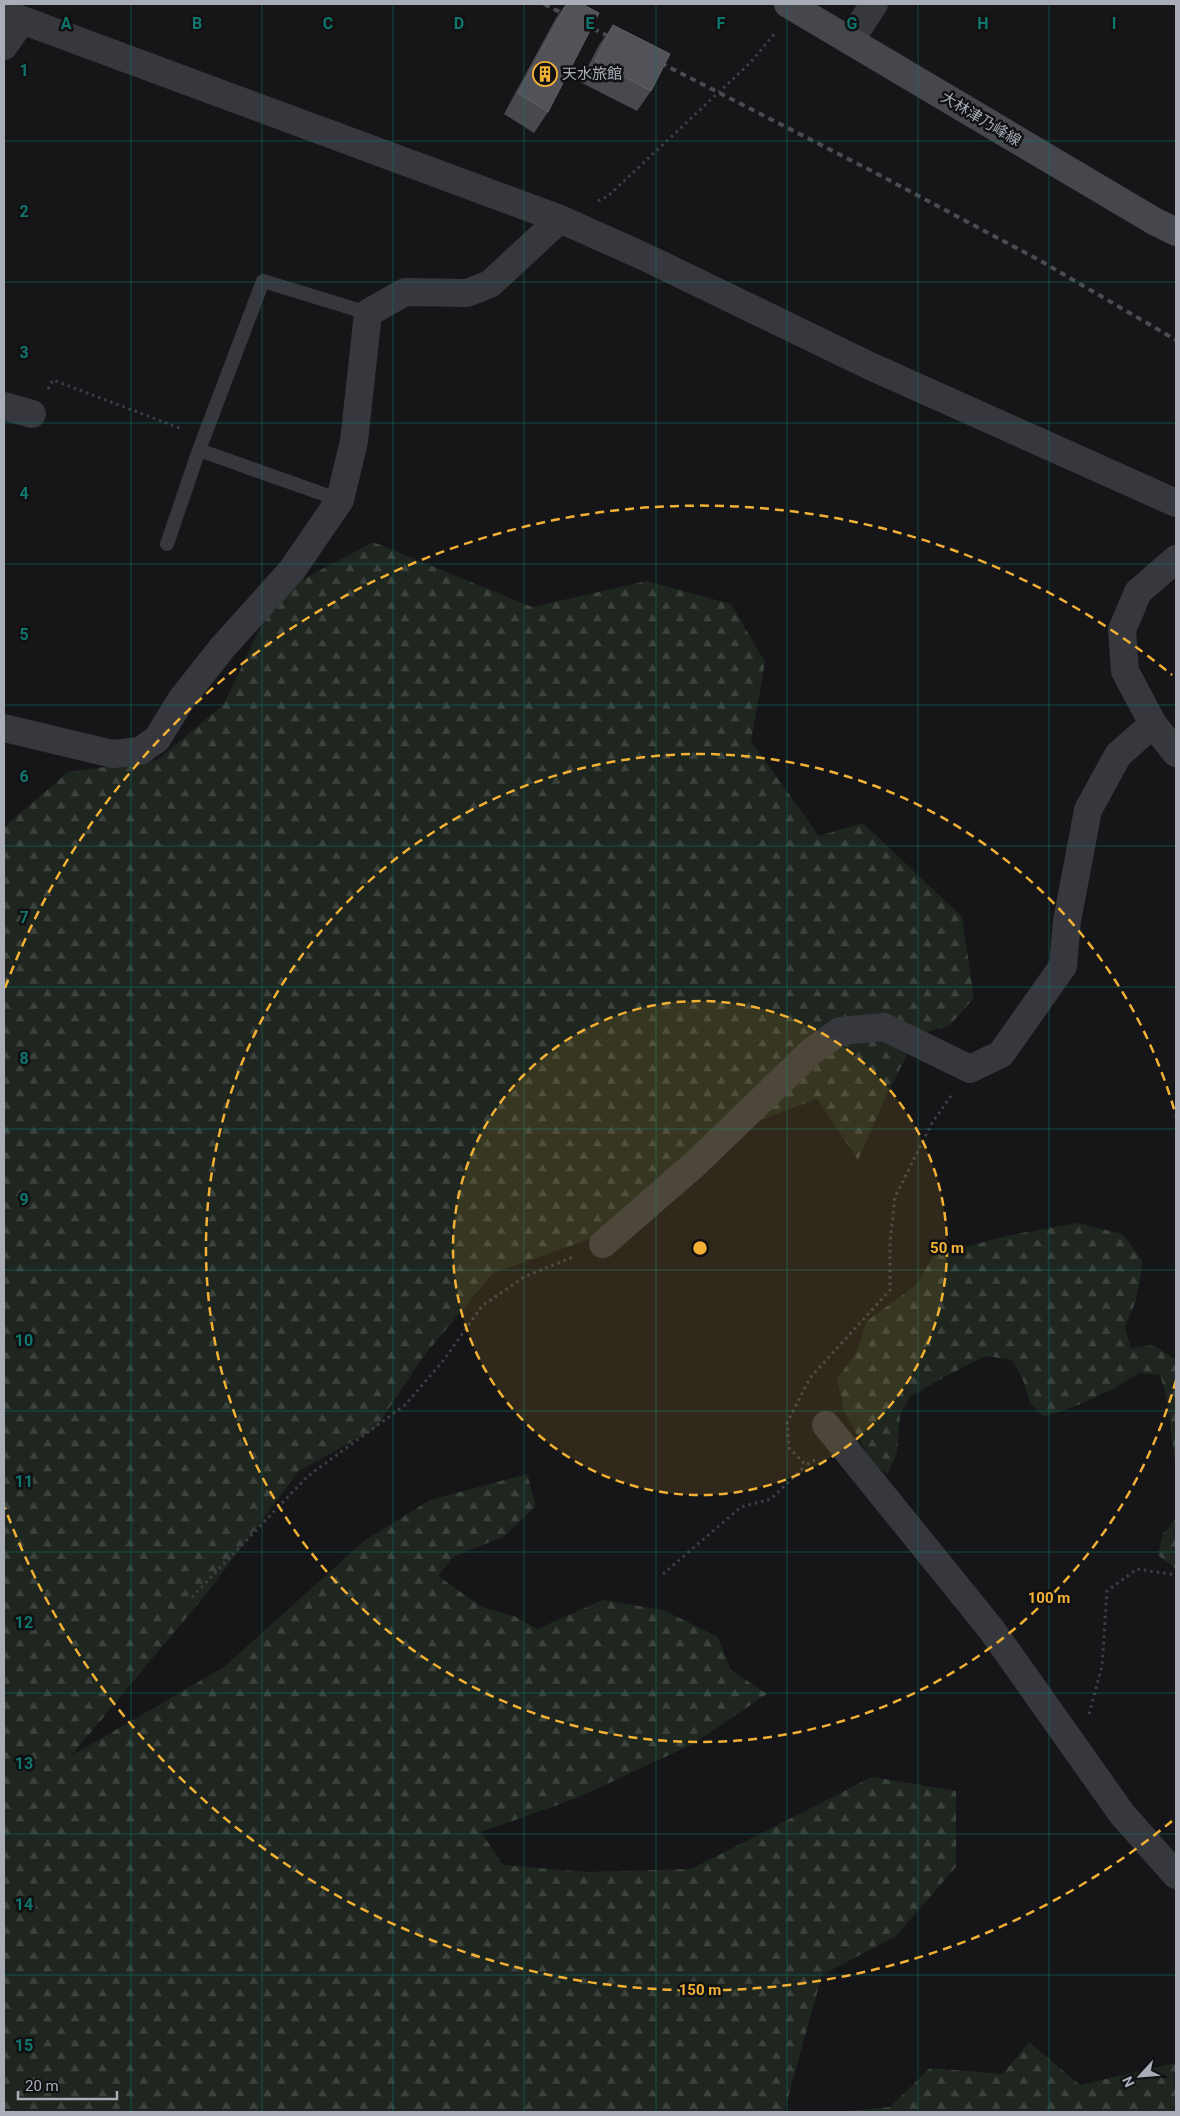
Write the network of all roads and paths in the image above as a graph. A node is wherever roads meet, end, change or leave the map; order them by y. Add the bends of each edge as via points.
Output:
1 (874, 4) edge
2 (792, 6) edge
3 (13, 16) edge
4 (850, 41) junction
5 (4, 46) edge
6 (560, 220) junction
7 (1176, 232) edge
8 (368, 313) junction
9 (4, 406) edge
10 (32, 414) joint
11 (201, 443) junction
12 (340, 500) junction
13 (1176, 503) edge
14 (167, 544) dead end
15 (1176, 559) edge
16 (1153, 724) junction
17 (4, 728) edge
18 (1176, 753) edge
19 (970, 1069) junction
20 (603, 1244) joint
21 (826, 1425) dead end
22 (842, 1446) junction
23 (806, 1465) junction
24 (663, 1574) dead end
25 (1176, 1575) edge
26 (192, 1597) dead end
27 (1078, 1753) junction
28 (1176, 1875) edge

1 - 4 street
2 - 4 main road, 大林津乃峰線
2 - 6 path via 750,63 608,196
3 - 5 street
3 - 6 street
4 - 7 main road, 大林津乃峰線
6 - 8 street via 490,284 467,293 405,292
6 - 13 street via 645,257 870,366
8 - 11 lane via 263,281
8 - 12 street via 354,441
9 - 10 street
10 - 11 path via 53,380
11 - 12 lane
11 - 14 lane
12 - 17 street via 292,570 222,648 181,700 157,739 140,751 113,754
15 - 16 street via 1138,592 1122,630 1125,671
16 - 18 street
16 - 19 street via 1118,755 1088,810 1067,921 1063,966 1001,1054
19 - 20 street via 884,1027 840,1031 812,1052 696,1162
19 - 23 path via 932,1123 895,1196 890,1242 890,1290 810,1378 787,1423 789,1448
20 - 26 path via 524,1277 482,1306 443,1361 405,1405 308,1476
21 - 22 street
22 - 23 path
22 - 27 street via 991,1628
23 - 24 path via 771,1498 741,1507
25 - 27 path via 1137,1569 1107,1591 1102,1666
27 - 28 street via 1122,1814

